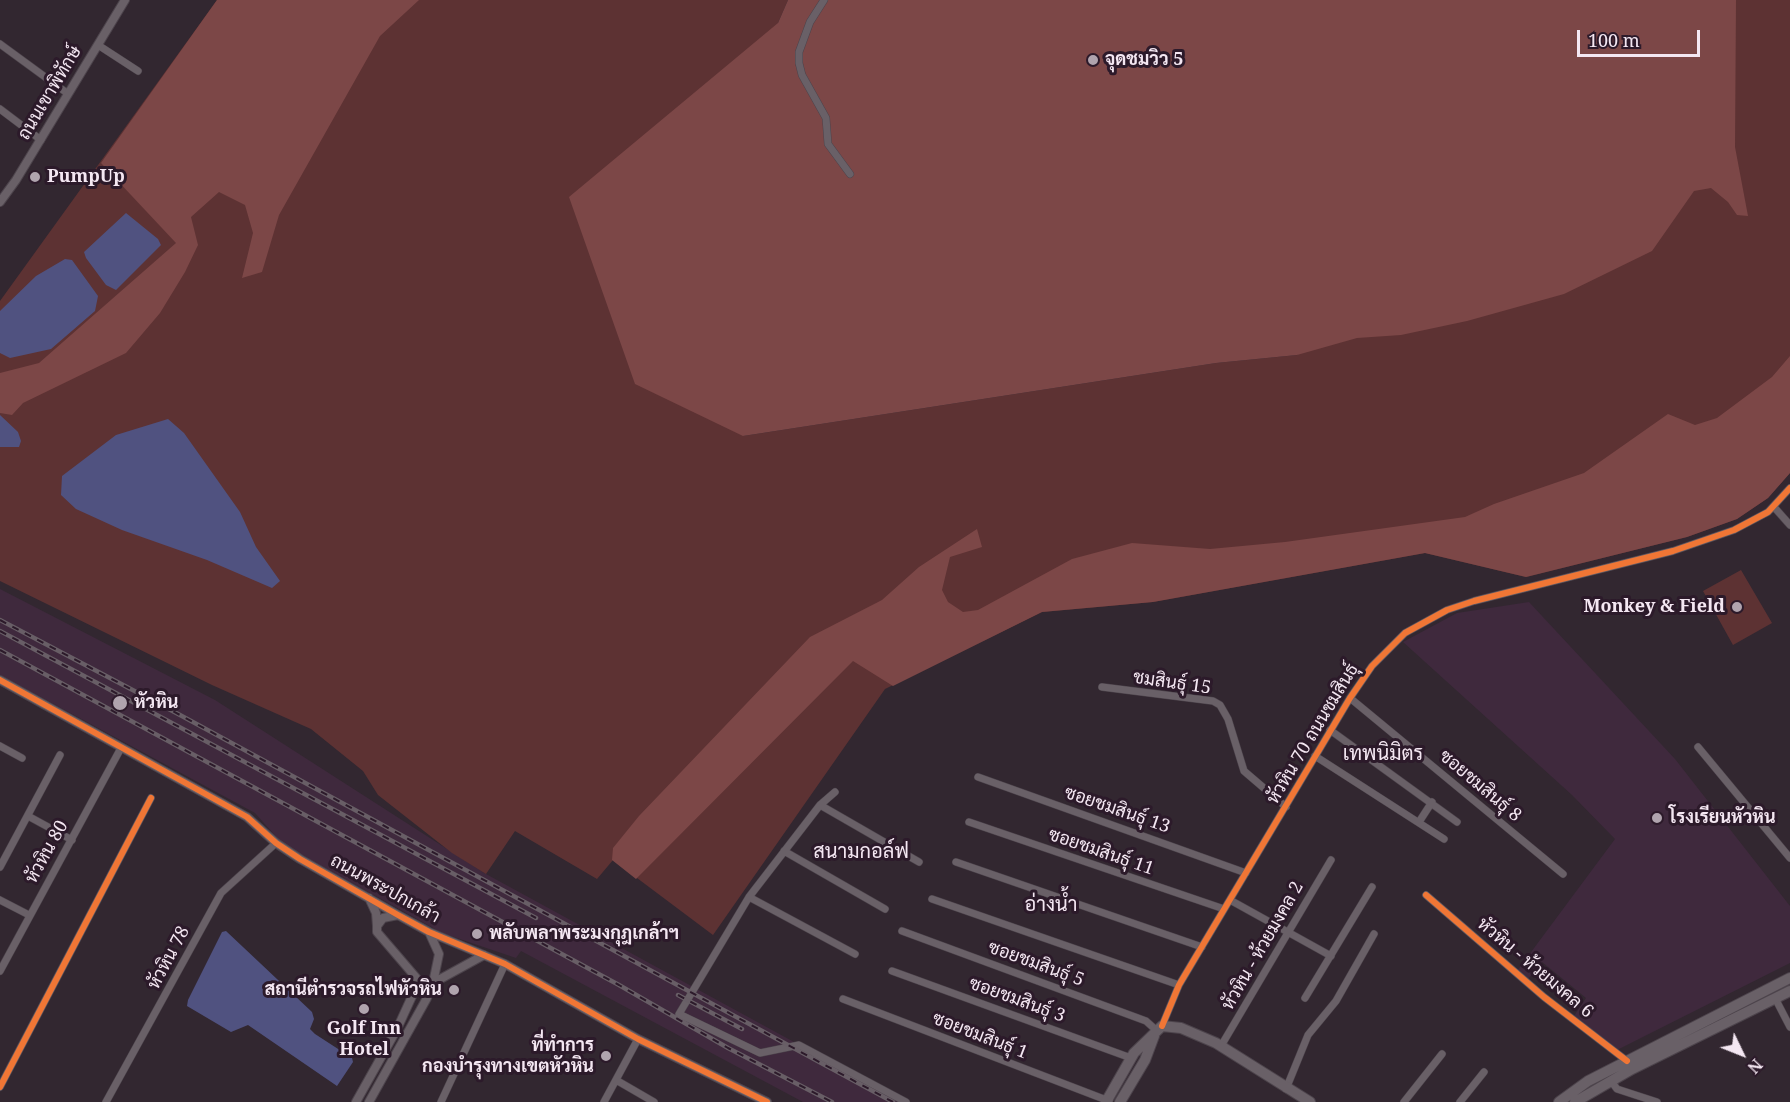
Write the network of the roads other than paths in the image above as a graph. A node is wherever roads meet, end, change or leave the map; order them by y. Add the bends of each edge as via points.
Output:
1 (824, 0) edge
2 (123, 1) edge
3 (0, 44) edge
4 (98, 45) junction
5 (138, 71) dead end
6 (67, 93) junction
7 (0, 110) edge
8 (41, 140) junction
9 (850, 174) dead end
10 (0, 202) edge
11 (1790, 488) edge
12 (1774, 507) junction
13 (1790, 525) edge
14 (0, 680) edge
15 (1102, 687) dead end
16 (1350, 698) junction
17 (1330, 730) junction
18 (0, 746) edge
19 (1698, 747) dead end
20 (121, 748) junction
21 (60, 755) dead end
22 (1315, 756) junction
23 (22, 758) dead end
24 (978, 777) dead end
25 (835, 792) dead end
26 (151, 798) dead end
27 (1432, 802) junction
28 (819, 805) junction
29 (1286, 807) junction
30 (28, 816) junction
31 (969, 822) dead end
32 (1419, 822) junction
33 (1457, 822) dead end
34 (1444, 839) dead end
35 (72, 840) junction
36 (276, 843) junction
37 (784, 851) junction
38 (1790, 858) edge
39 (1331, 860) dead end
40 (918, 862) dead end
41 (956, 862) dead end
42 (0, 867) edge
43 (1246, 873) junction
44 (1563, 874) dead end
45 (1372, 887) dead end
46 (1426, 896) dead end
47 (368, 897) junction
48 (749, 897) junction
49 (932, 899) dead end
50 (0, 900) edge
51 (1230, 900) junction
52 (885, 909) dead end
53 (1224, 909) junction
54 (29, 915) junction
55 (398, 915) junction
56 (377, 926) junction
57 (902, 931) dead end
58 (429, 932) junction
59 (1288, 932) junction
60 (1374, 934) dead end
61 (1202, 947) junction
62 (855, 954) dead end
63 (484, 955) junction
64 (1331, 956) junction
65 (505, 964) junction
66 (0, 971) edge
67 (892, 971) dead end
68 (1790, 978) edge
69 (418, 981) junction
70 (433, 983) junction
71 (1179, 985) junction
72 (1790, 991) edge
73 (1305, 998) dead end
74 (1775, 998) junction
75 (843, 999) dead end
76 (1737, 1011) junction
77 (1790, 1027) edge
78 (1159, 1028) junction
79 (397, 1029) junction
80 (407, 1034) junction
81 (638, 1039) junction
82 (1221, 1046) junction
83 (1442, 1054) dead end
84 (1131, 1058) junction
85 (1627, 1061) junction
86 (1484, 1072) dead end
87 (616, 1080) junction
88 (1611, 1081) junction
89 (0, 1087) edge
90 (1286, 1089) junction
91 (359, 1101) edge
92 (1108, 1101) edge
93 (106, 1102) edge
94 (369, 1102) edge
95 (441, 1102) edge
96 (604, 1102) edge
97 (654, 1102) edge
98 (767, 1102) edge
99 (906, 1102) edge
100 (1120, 1102) edge
101 (1310, 1102) edge
102 (1404, 1102) edge
103 (1460, 1102) edge
104 (1559, 1102) edge
105 (1575, 1102) edge
106 (1657, 1102) edge

1 - 9 street via 810,22 799,63 826,118 828,144
2 - 4 street, ถนนเขาพิทักษ์
3 - 6 street
4 - 5 street
4 - 6 street, ถนนเขาพิทักษ์
6 - 8 street, ถนนเขาพิทักษ์
7 - 8 street
8 - 10 street, ถนนเขาพิทักษ์
11 - 12 street, หัวหิน 70 ถนนชมสินธุ์
12 - 13 street
12 - 16 street, หัวหิน 70 ถนนชมสินธุ์ via 1734,530 1673,551 1446,610 1394,643
14 - 20 street, ถนนพระปกเกล้า
15 - 29 street, ชมสินธุ์ 15 via 1220,705 1244,771
16 - 17 street, หัวหิน 70 ถนนชมสินธุ์
16 - 44 street, ซอยชมสินธุ์ 8
17 - 22 street, หัวหิน 70 ถนนชมสินธุ์
17 - 27 street
18 - 23 street
19 - 38 street
20 - 35 street, หัวหิน 80
20 - 36 street, ถนนพระปกเกล้า via 247,817
21 - 30 street
22 - 29 street, หัวหิน 70 ถนนชมสินธุ์
22 - 32 street
24 - 43 street, ซอยชมสินธุ์ 13
25 - 28 street
26 - 89 street
27 - 32 street
27 - 33 street
28 - 37 street
28 - 40 street
29 - 43 street, หัวหิน 70 ถนนชมสินธุ์
30 - 35 street
30 - 42 street
31 - 53 street, ซอยชมสินธุ์ 11
32 - 34 street
35 - 54 street, หัวหิน 80
36 - 47 street, ถนนพระปกเกล้า
36 - 93 street, หัวหิน 78 via 221,892
37 - 48 street
37 - 52 street
39 - 59 street, หัวหิน - ห้วยมงคล 2
41 - 61 street
43 - 51 street, หัวหิน 70 ถนนชมสินธุ์
45 - 64 street
46 - 85 street, หัวหิน - ห้วยมงคล 6 via 1544,997
47 - 55 street, ถนนพระปกเกล้า
47 - 56 street
48 - 62 street
48 - 99 street via 679,1014 760,1053 799,1045
49 - 71 street
50 - 54 street
51 - 53 street, หัวหิน 70 ถนนชมสินธุ์
51 - 59 street
53 - 61 street, หัวหิน 70 ถนนชมสินธุ์
54 - 66 street, หัวหิน 80
55 - 56 street via 382,918
55 - 58 street, ถนนพระปกเกล้า
56 - 69 street via 379,938
57 - 78 street, ซอยชมสินธุ์ 5
58 - 63 street, ถนนพระปกเกล้า
58 - 70 street via 439,954
59 - 64 street
59 - 82 street, หัวหิน - ห้วยมงคล 2
60 - 90 street via 1336,1002 1308,1035
61 - 71 street, หัวหิน 70 ถนนชมสินธุ์
63 - 65 street, ถนนพระปกเกล้า
63 - 70 street
64 - 73 street
65 - 81 street, ถนนพระปกเกล้า
65 - 95 street
67 - 84 street, ซอยชมสินธุ์ 3
68 - 76 main road
69 - 70 street
69 - 79 street
70 - 80 street
71 - 78 street, หัวหิน 70 ถนนชมสินธุ์
72 - 74 main road
74 - 76 main road
74 - 77 street
75 - 92 street, ซอยชมสินธุ์ 1
76 - 85 main road
76 - 88 main road
78 - 82 main road via 1181,1029
78 - 84 main road, หัวหิน 70 ถนนชมสินธุ์
78 - 100 main road, หัวหิน 70 ถนนชมสินธุ์
79 - 80 street
79 - 91 street
80 - 94 street
81 - 87 street
81 - 98 street, ถนนพระปกเกล้า
82 - 90 main road
83 - 102 street
84 - 92 main road, หัวหิน 70 ถนนชมสินธุ์
85 - 104 main road via 1588,1081
86 - 103 street
87 - 96 street
87 - 97 street
88 - 105 main road
88 - 106 street via 1617,1089
90 - 101 main road

